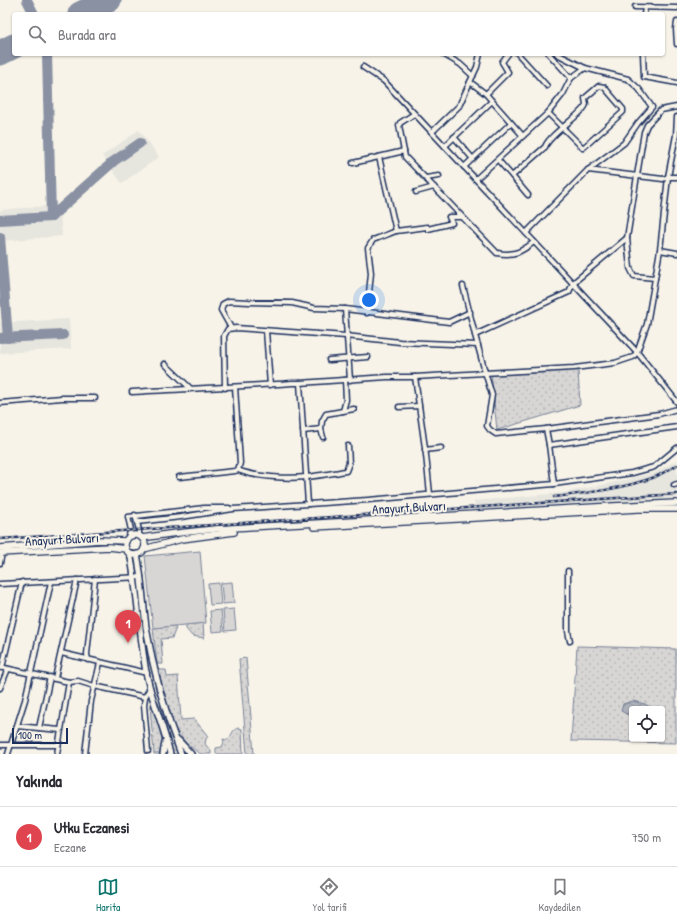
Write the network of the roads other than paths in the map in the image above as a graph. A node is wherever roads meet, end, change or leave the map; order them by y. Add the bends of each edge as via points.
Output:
1 (635, 7) dead end
2 (645, 8) junction
3 (677, 8) edge
4 (644, 12) edge
5 (677, 22) edge
6 (677, 44) edge
7 (446, 56) edge
8 (479, 56) edge
9 (506, 56) edge
10 (520, 56) edge
11 (551, 56) edge
12 (560, 56) edge
13 (642, 56) edge
14 (362, 66) dead end
15 (585, 68) junction
16 (473, 76) junction
17 (571, 78) junction
18 (470, 82) junction
19 (677, 83) edge
20 (547, 86) dead end
21 (486, 94) junction
22 (492, 101) junction
23 (677, 107) edge
24 (548, 113) junction
25 (414, 114) junction
26 (677, 117) edge
27 (511, 123) junction
28 (562, 128) junction
29 (432, 132) junction
30 (523, 136) junction
31 (454, 137) junction
32 (445, 146) junction
33 (404, 151) junction
34 (379, 157) junction
35 (472, 159) junction
36 (498, 160) junction
37 (353, 163) dead end
38 (464, 167) junction
39 (588, 170) junction
40 (439, 176) dead end
41 (512, 176) junction
42 (637, 177) junction
43 (668, 177) junction
44 (677, 177) edge
45 (426, 178) junction
46 (476, 179) junction
47 (434, 187) junction
48 (416, 192) dead end
49 (528, 195) dead end
50 (461, 217) junction
51 (396, 231) junction
52 (526, 233) junction
53 (627, 238) junction
54 (534, 242) junction
55 (660, 250) junction
56 (677, 253) edge
57 (655, 278) junction
58 (573, 283) junction
59 (463, 286) dead end
60 (345, 309) junction
61 (470, 312) junction
62 (367, 313) junction
63 (231, 328) junction
64 (266, 331) junction
65 (475, 335) junction
66 (346, 336) junction
67 (478, 345) junction
68 (637, 352) junction
69 (368, 357) dead end
70 (349, 359) junction
71 (329, 360) dead end
72 (165, 364) dead end
73 (485, 372) junction
74 (415, 377) junction
75 (348, 380) junction
76 (300, 383) junction
77 (270, 385) junction
78 (235, 387) junction
79 (190, 388) junction
80 (225, 388) junction
81 (132, 392) dead end
82 (95, 398) dead end
83 (677, 402) edge
84 (0, 403) edge
85 (419, 406) junction
86 (399, 407) dead end
87 (354, 409) dead end
88 (677, 409) edge
89 (343, 411) junction
90 (677, 427) edge
91 (321, 429) junction
92 (546, 429) junction
93 (303, 432) junction
94 (323, 437) dead end
95 (348, 446) dead end
96 (549, 446) junction
97 (440, 448) dead end
98 (677, 448) edge
99 (425, 450) junction
100 (238, 470) junction
101 (179, 477) dead end
102 (306, 477) junction
103 (554, 484) junction
104 (430, 494) junction
105 (308, 504) junction
106 (677, 504) edge
107 (233, 509) junction
108 (677, 509) edge
109 (135, 515) junction
110 (137, 522) junction
111 (140, 537) junction
112 (127, 539) junction
113 (144, 549) junction
114 (128, 551) junction
115 (1, 552) edge
116 (137, 554) junction
117 (0, 563) edge
118 (568, 571) dead end
119 (135, 577) junction
120 (141, 577) junction
121 (95, 579) junction
122 (77, 580) junction
123 (22, 582) junction
124 (51, 582) junction
125 (0, 584) edge
126 (570, 641) dead end
127 (61, 653) junction
128 (88, 660) junction
129 (100, 663) junction
130 (1, 668) edge
131 (8, 669) junction
132 (32, 673) junction
133 (147, 673) junction
134 (50, 677) junction
135 (55, 678) junction
136 (69, 682) junction
137 (94, 686) junction
138 (0, 688) edge
139 (150, 688) junction
140 (145, 697) junction
141 (17, 726) junction
142 (39, 728) junction
143 (60, 730) junction
144 (172, 730) junction
145 (166, 739) junction
146 (180, 743) junction
147 (0, 745) edge
148 (11, 745) junction
149 (58, 745) junction
150 (148, 751) dead end
151 (8, 754) edge
152 (57, 754) edge
153 (85, 754) edge
154 (163, 754) edge
155 (170, 754) edge
156 (181, 754) edge
157 (186, 754) edge
158 (191, 754) edge

1 - 2 street
2 - 3 street
2 - 4 street
5 - 6 street
7 - 16 street
8 - 16 street
9 - 21 street via 502,62 508,72
10 - 20 street
11 - 17 street
12 - 15 street
13 - 19 street via 644,77
14 - 25 street via 384,81
15 - 17 street
15 - 39 street via 628,80 639,89 652,107 624,143
16 - 18 street
17 - 24 street
18 - 21 street
18 - 29 street via 459,106
21 - 22 street
22 - 27 street
22 - 31 street
23 - 42 street via 661,110 647,125
24 - 28 street
24 - 30 street
25 - 29 street
25 - 33 street via 399,125
26 - 43 street
27 - 30 street
27 - 35 street
28 - 28 street via 583,148 623,112 623,109 604,87 599,86 585,98 584,109
28 - 41 street
29 - 32 street
30 - 36 street
31 - 32 street
31 - 35 street
32 - 38 street
33 - 34 street
33 - 45 street via 406,157
34 - 37 street
34 - 51 street
35 - 38 street
36 - 41 street
36 - 46 street
38 - 46 street
39 - 42 street
39 - 52 street
40 - 45 street
41 - 49 street
42 - 43 street
42 - 53 street
43 - 44 street
43 - 55 street
45 - 47 street
46 - 52 street
47 - 48 street
47 - 50 street
50 - 51 street via 449,217 452,223 428,229 427,227
50 - 54 street via 497,253 506,255 520,252
51 - 62 street via 373,240 368,248 371,273
52 - 54 street
53 - 57 street via 630,268 634,276
53 - 58 street
54 - 58 street
55 - 56 street
55 - 57 street
57 - 68 street via 647,324
58 - 65 street via 569,292
58 - 68 street
59 - 61 street
60 - 62 street
60 - 63 street via 314,308 292,303 229,301 223,304 221,310
60 - 66 street
61 - 62 street via 449,322
61 - 65 street
63 - 64 street
63 - 80 street via 228,328 224,336
64 - 66 street
64 - 77 street
65 - 67 street
66 - 67 street via 400,342
66 - 70 street
67 - 73 street
68 - 73 street via 633,357 615,363 574,368
68 - 83 street
69 - 70 street
70 - 71 street
70 - 75 street
72 - 79 street
73 - 74 street
73 - 92 street via 492,395 488,421 490,430 496,434
74 - 75 street
74 - 85 street
75 - 76 street
75 - 89 street
76 - 77 street
76 - 93 street
77 - 78 street
78 - 80 street
78 - 100 street via 240,463
79 - 80 street
79 - 81 street
82 - 84 street
85 - 86 street
85 - 99 street
87 - 89 street
88 - 92 street via 659,414
89 - 91 street via 326,414
90 - 96 street
91 - 93 street
91 - 94 street
92 - 96 street
93 - 102 street
95 - 102 street via 349,463 346,471
96 - 103 street
97 - 99 street
98 - 103 street via 654,467
99 - 104 street
100 - 101 street
100 - 102 street via 248,474
102 - 105 street
103 - 104 street
104 - 105 street
105 - 107 street
106 - 111 main road, Anayurt Bulvarı via 215,529
107 - 109 street via 220,507
107 - 110 street
108 - 113 main road, Anayurt Bulvarı via 238,531 182,539
109 - 110 street
109 - 112 street via 128,517 130,530
110 - 111 street
111 - 112 main road via 133,535
111 - 113 main road
112 - 114 main road via 125,545
112 - 115 main road, Anayurt Bulvarı
113 - 116 main road
114 - 115 main road, Anayurt Bulvarı via 109,547
114 - 116 main road
114 - 119 street
115 - 117 street
116 - 120 street
118 - 126 street
119 - 120 street
119 - 121 street
119 - 133 street
120 - 144 street via 149,642
121 - 122 street
121 - 128 street
122 - 124 street
122 - 127 street
123 - 124 street
123 - 125 street
123 - 130 street
124 - 132 street
127 - 128 street
127 - 135 street
128 - 129 street
129 - 133 street
129 - 137 street
130 - 131 street
131 - 132 street
131 - 138 street
132 - 134 street
132 - 141 street
133 - 139 street
134 - 135 street
134 - 142 street
135 - 136 street
136 - 137 street via 78,681
136 - 143 street
137 - 140 street
137 - 153 street
139 - 140 street
139 - 145 street
140 - 150 street
141 - 142 street
141 - 148 street
142 - 143 street
143 - 149 street
144 - 146 street
144 - 156 street
145 - 154 street
145 - 155 street
146 - 157 street
146 - 158 street
147 - 148 street
148 - 149 street
148 - 151 street
149 - 152 street

